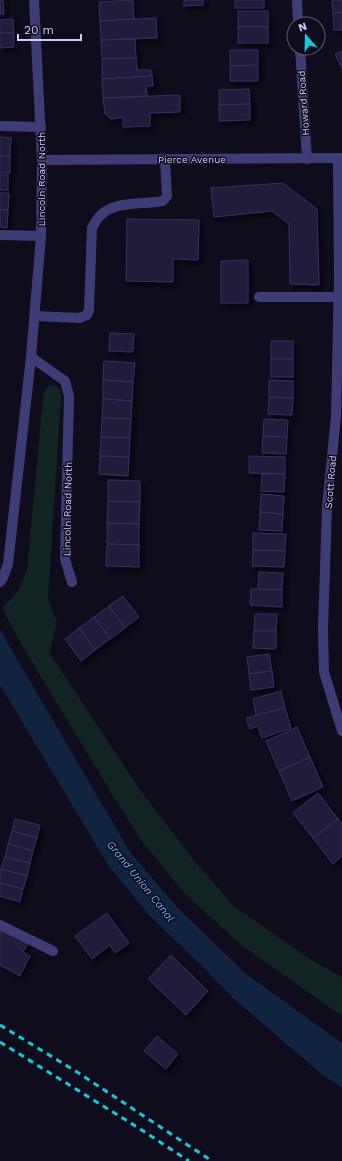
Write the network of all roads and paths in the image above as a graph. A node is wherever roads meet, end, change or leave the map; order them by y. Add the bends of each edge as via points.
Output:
1 (34, 0) edge
2 (297, 0) edge
3 (298, 16) edge
4 (301, 56) edge
5 (0, 126) edge
6 (40, 127) junction
7 (307, 158) junction
8 (340, 158) edge
9 (42, 160) junction
10 (165, 160) junction
11 (0, 235) edge
12 (41, 236) junction
13 (338, 297) junction
14 (259, 298) dead end
15 (34, 316) junction
16 (31, 357) junction
17 (339, 416) edge
18 (2, 580) edge
19 (72, 582) dead end
20 (342, 731) edge
21 (0, 925) edge
22 (53, 951) dead end

1 - 6 street, Lincoln Road North
2 - 3 street
4 - 7 street, Howard Road
5 - 6 street
6 - 9 street, Lincoln Road North
7 - 8 street, Pierce Avenue
7 - 10 street, Pierce Avenue
8 - 13 street, Scott Road
9 - 10 street, Pierce Avenue
9 - 12 street, Lincoln Road North
10 - 15 street via 167,196 163,201 110,208 99,217 92,228 87,315 79,318
11 - 12 street
12 - 15 street, Lincoln Road North
13 - 14 street
13 - 17 street, Scott Road
15 - 16 street, Lincoln Road North
16 - 18 street, Lincoln Road North via 8,564
16 - 19 street, Lincoln Road North via 65,381 68,396 65,559
17 - 20 street, Scott Road via 327,507 323,636 324,672
21 - 22 street

